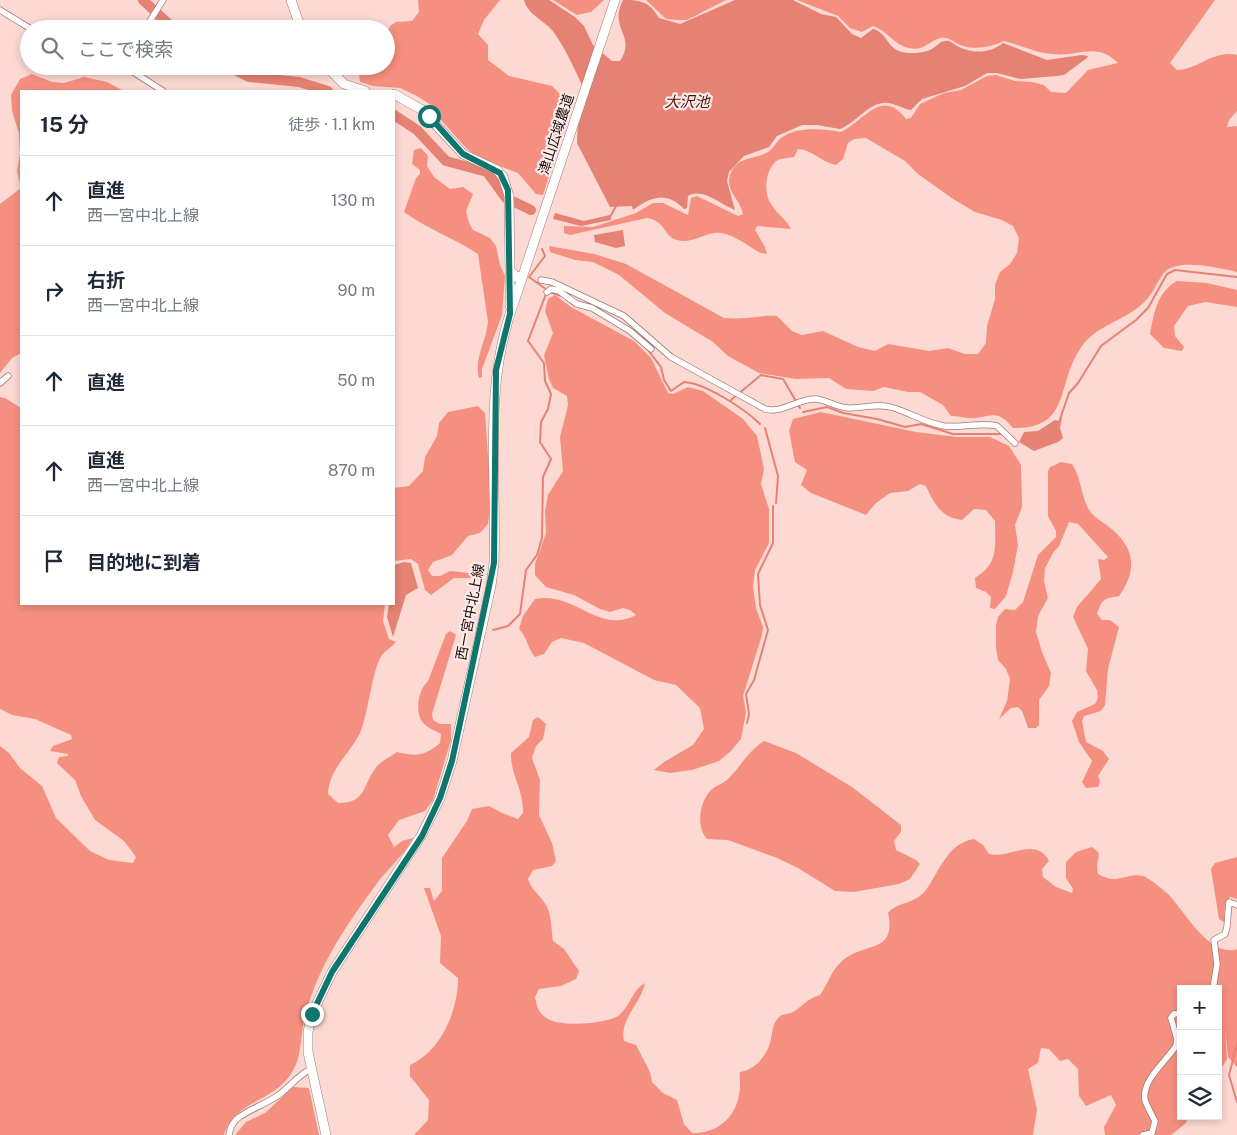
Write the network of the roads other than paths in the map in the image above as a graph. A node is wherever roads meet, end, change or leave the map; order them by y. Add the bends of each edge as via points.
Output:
1 (163, 0) edge
2 (291, 0) edge
3 (615, 0) edge
4 (0, 10) edge
5 (151, 20) edge
6 (297, 20) edge
7 (20, 22) edge
8 (138, 75) edge
9 (334, 75) edge
10 (161, 90) edge
11 (351, 90) edge
12 (395, 95) edge
13 (510, 270) junction
14 (523, 276) junction
15 (541, 280) dead end
16 (547, 292) dead end
17 (510, 314) junction
18 (651, 349) dead end
19 (8, 376) dead end
20 (0, 383) edge
21 (1015, 443) dead end
22 (1237, 905) edge
23 (1214, 985) edge
24 (1177, 1014) edge
25 (311, 1069) junction
26 (228, 1135) edge
27 (326, 1135) edge
28 (1143, 1135) edge

1 - 5 street
2 - 6 main road
3 - 14 main road, 津山広域農道
4 - 7 street
8 - 10 street
9 - 11 main road
12 - 13 main road via 422,110 463,154 500,173 506,182
13 - 14 main road via 516,276
13 - 17 main road
14 - 17 main road, 西一宮中北上線
15 - 21 street via 552,282 624,316 671,357 765,409 772,411 807,399 848,408 893,407 919,420 942,425 998,426
16 - 18 street via 550,289 559,291 577,304 592,308 630,331
17 - 25 main road, 西一宮中北上線 via 496,370 495,540 491,586 447,782 422,836 319,995 308,1032
19 - 20 street
22 - 23 street via 1229,902 1228,928 1225,934 1214,940 1217,964
24 - 28 street via 1172,1018 1176,1046 1146,1090 1145,1098 1155,1122 1152,1133
25 - 26 street via 276,1097 239,1117
25 - 27 main road, 西一宮中北上線

